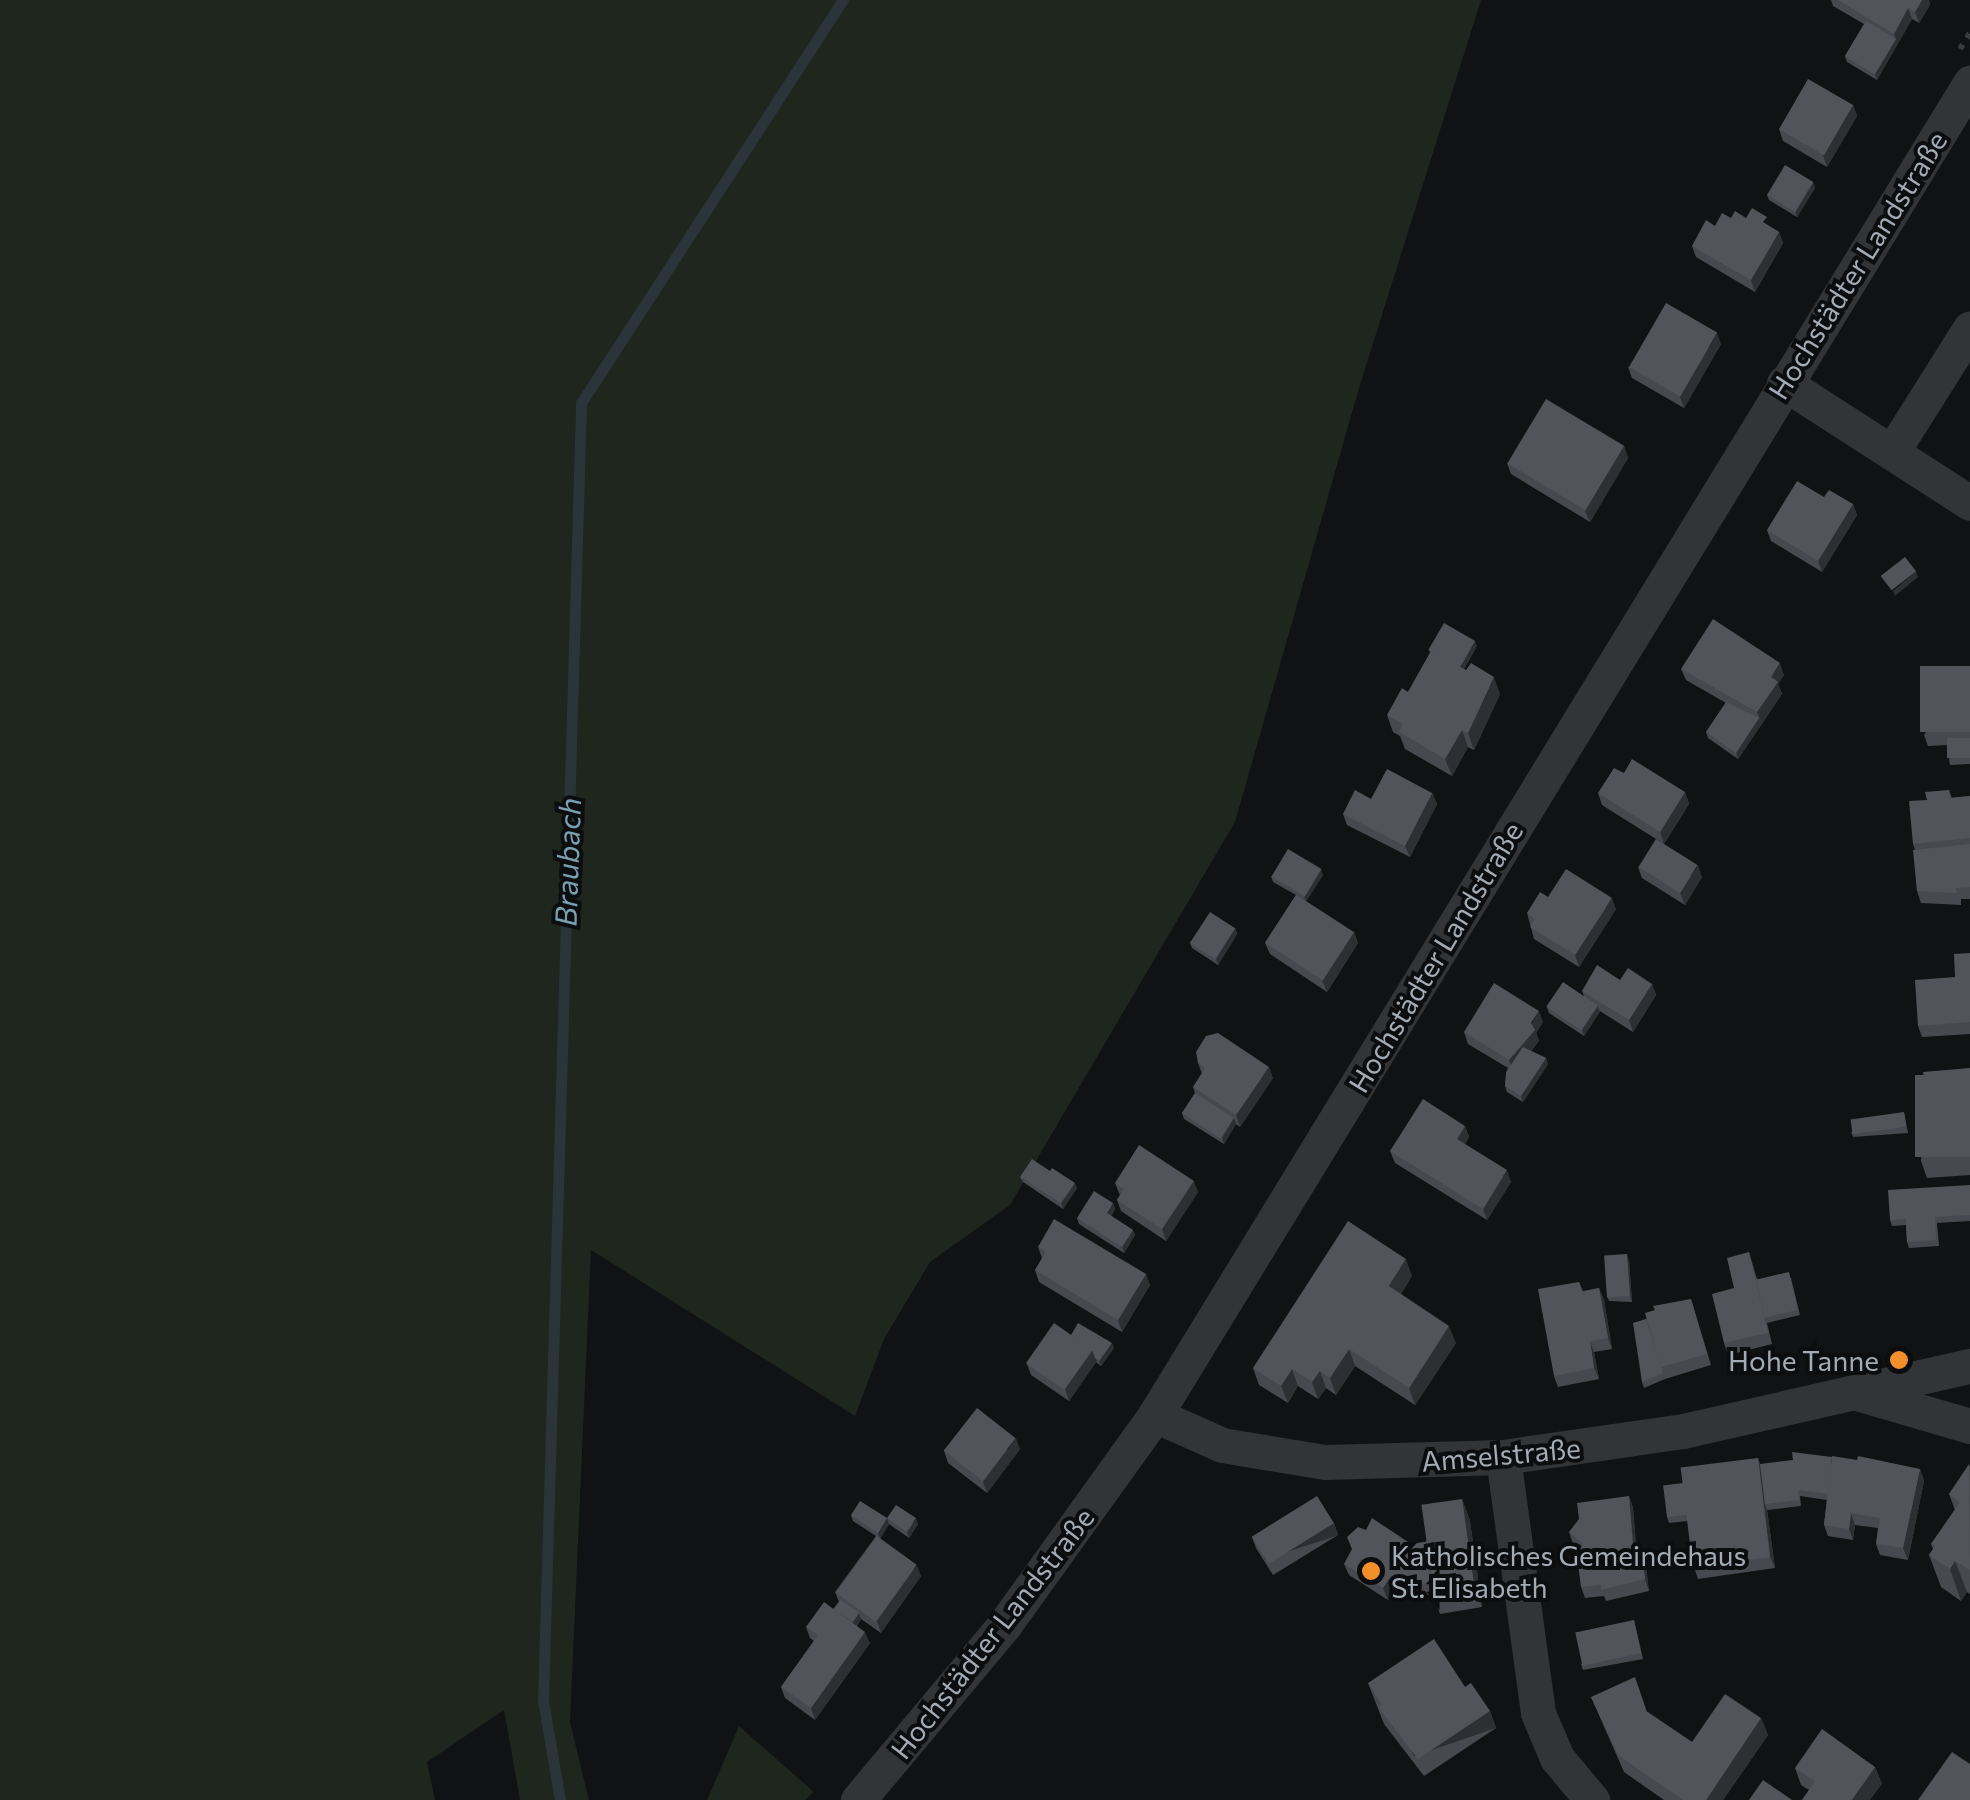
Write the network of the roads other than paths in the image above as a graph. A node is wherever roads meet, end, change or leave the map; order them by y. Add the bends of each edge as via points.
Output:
1 (1970, 82) edge
2 (1970, 328) edge
3 (1784, 383) junction
4 (1892, 452) junction
5 (1970, 503) edge
6 (1970, 1366) edge
7 (1849, 1392) junction
8 (1155, 1415) junction
9 (1970, 1426) edge
10 (1504, 1457) junction
11 (858, 1800) edge
12 (1592, 1800) edge

1 - 3 street, Hochstädter Landstraße
2 - 4 street
3 - 4 street
3 - 8 street, Hochstädter Landstraße
4 - 5 street
6 - 7 street, Amselstraße
7 - 9 street, Amselstraße
7 - 10 street, Amselstraße via 1683,1431
8 - 10 street, Amselstraße via 1222,1446 1325,1462
8 - 11 street, Hochstädter Landstraße via 1005,1624
10 - 12 street via 1538,1713 1557,1758

